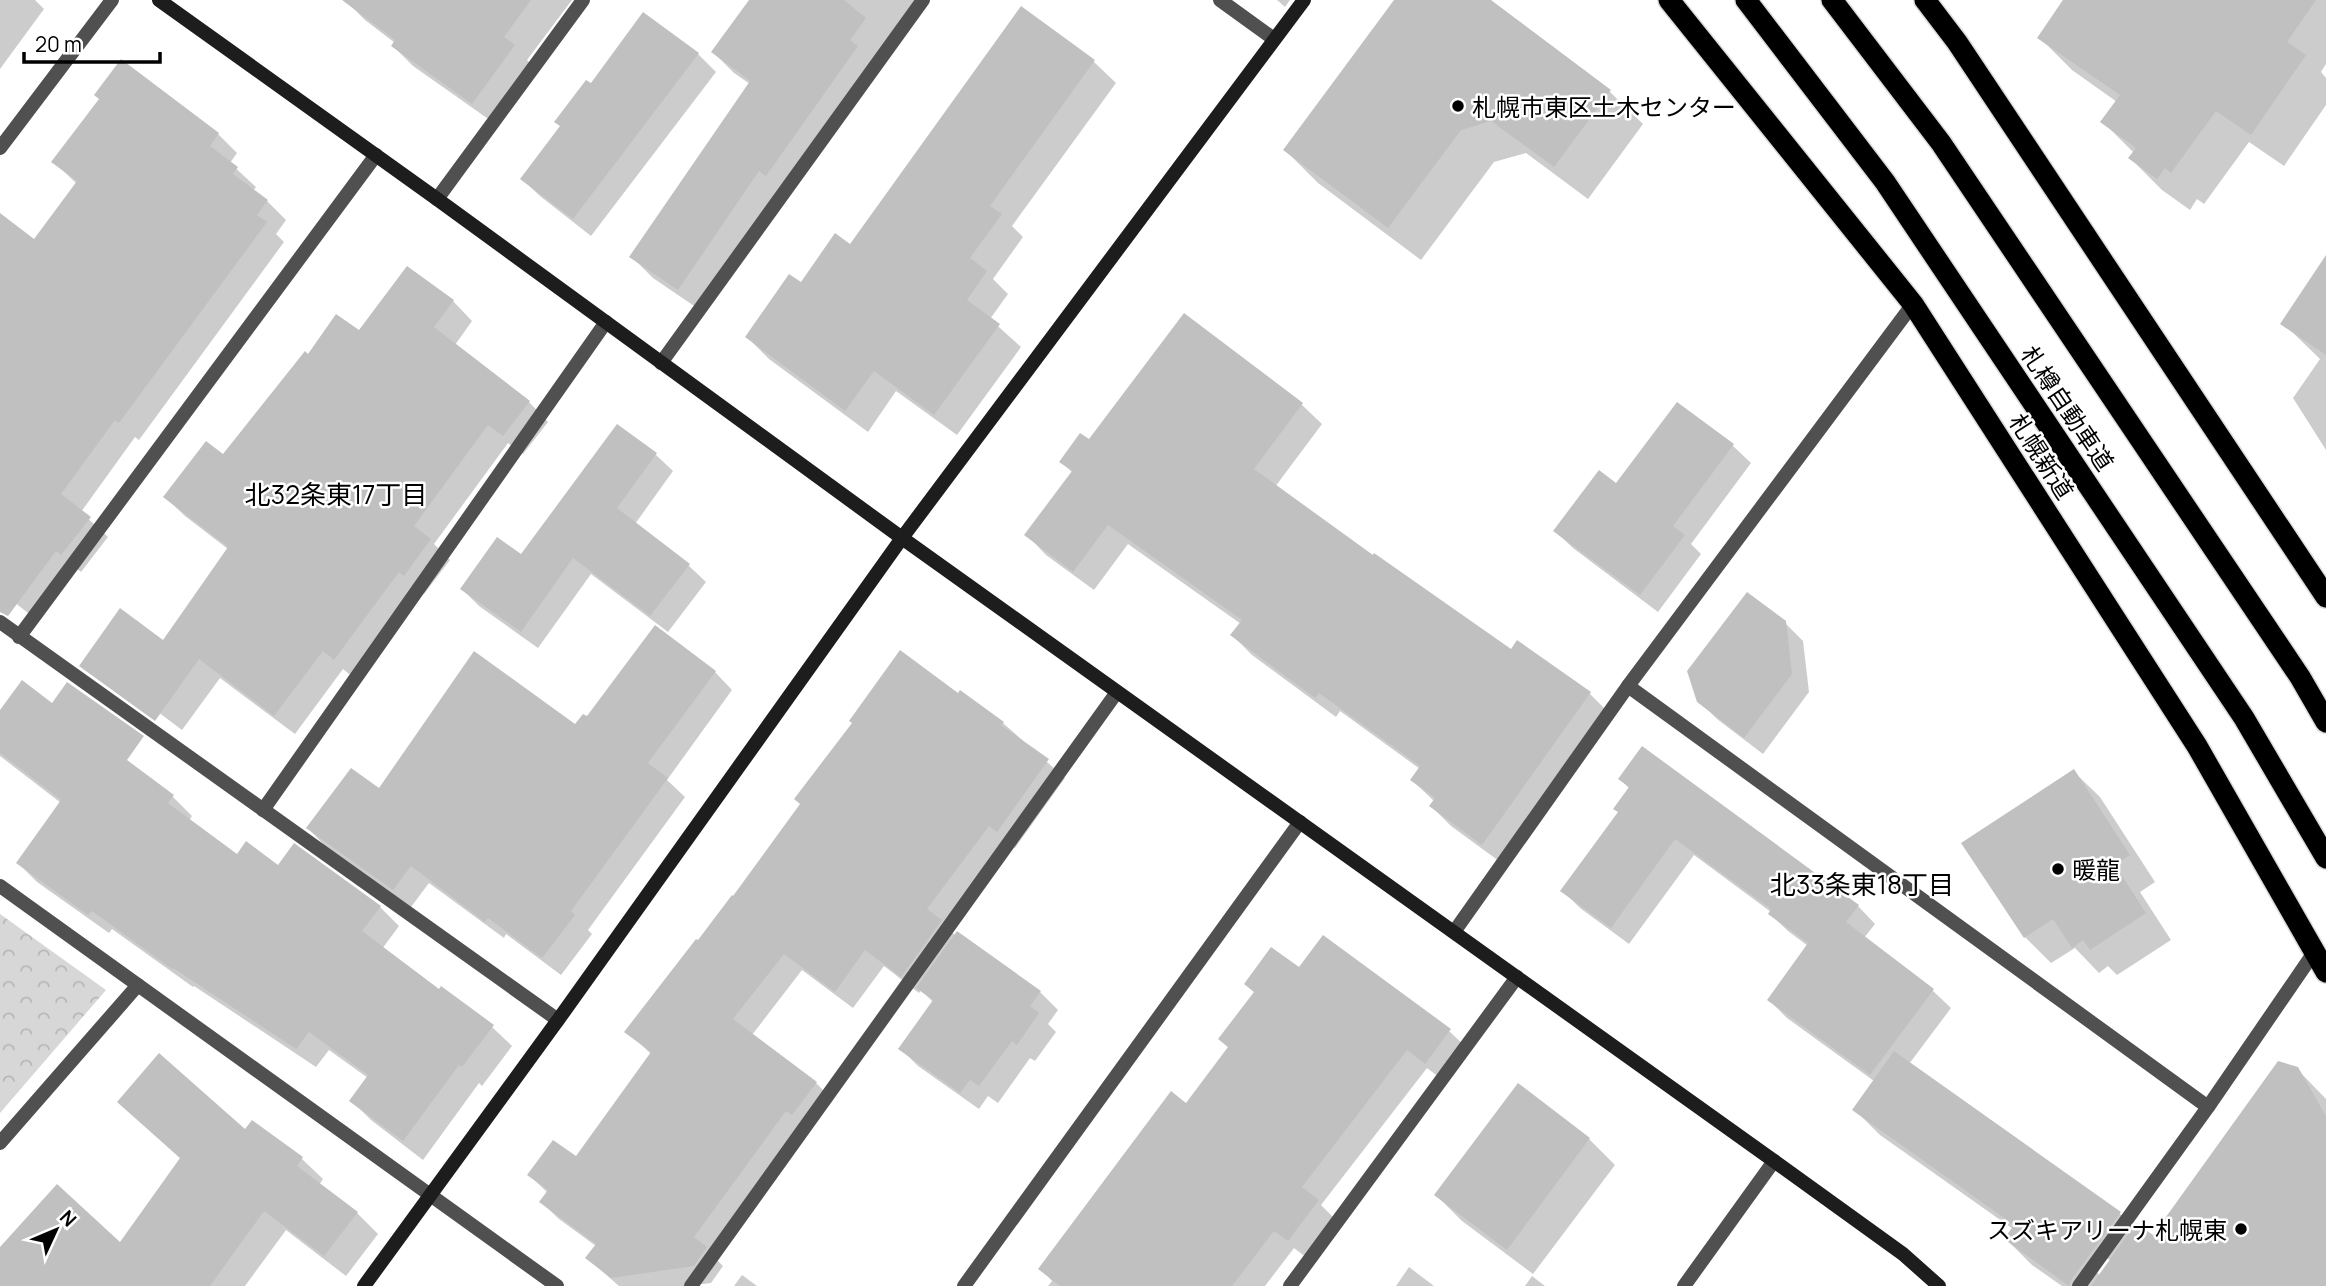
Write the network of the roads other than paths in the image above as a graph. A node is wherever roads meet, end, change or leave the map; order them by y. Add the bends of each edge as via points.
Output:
1 (112, 0) edge
2 (159, 0) edge
3 (583, 0) edge
4 (923, 0) edge
5 (1220, 0) edge
6 (1304, 0) edge
7 (1669, 0) edge
8 (1746, 0) edge
9 (1832, 0) edge
10 (1925, 0) edge
11 (1274, 39) junction
12 (0, 148) edge
13 (376, 155) junction
14 (437, 199) junction
15 (1913, 304) junction
16 (606, 323) junction
17 (661, 363) junction
18 (902, 538) junction
19 (2326, 597) edge
20 (0, 622) edge
21 (19, 636) junction
22 (1628, 686) junction
23 (1118, 692) junction
24 (2326, 722) edge
25 (263, 810) junction
26 (1300, 822) junction
27 (2326, 858) edge
28 (0, 886) edge
29 (1454, 932) junction
30 (2315, 951) junction
31 (2326, 972) edge
32 (1517, 977) junction
33 (138, 985) junction
34 (558, 1020) junction
35 (2208, 1107) junction
36 (0, 1143) edge
37 (1774, 1161) junction
38 (429, 1194) junction
39 (363, 1286) edge
40 (557, 1286) edge
41 (691, 1286) edge
42 (964, 1286) edge
43 (1290, 1286) edge
44 (1684, 1286) edge
45 (1939, 1286) edge
46 (2079, 1286) edge

1 - 12 street
2 - 13 street
3 - 14 street
4 - 17 street
5 - 11 street
6 - 11 street
7 - 15 highway, 札幌新道
8 - 27 highway, 札樽自動車道 via 1885,182 2244,718
9 - 24 highway, 札樽自動車道 via 1941,142
10 - 19 highway
11 - 18 street
13 - 14 street
13 - 21 street
14 - 16 street
15 - 22 street
15 - 30 highway, 札幌新道 via 2197,746
16 - 17 street
16 - 25 street
17 - 18 street
18 - 23 street
18 - 34 street
20 - 21 street
21 - 25 street
22 - 29 street
22 - 35 street
23 - 26 street
23 - 41 street
25 - 34 street
26 - 29 street
26 - 42 street
28 - 33 street
29 - 32 street
30 - 31 highway, 札幌新道
30 - 35 street
32 - 37 street
32 - 43 street
33 - 36 street
33 - 38 street
34 - 38 street
35 - 46 street
37 - 44 street
37 - 45 street via 1903,1254
38 - 39 street
38 - 40 street

